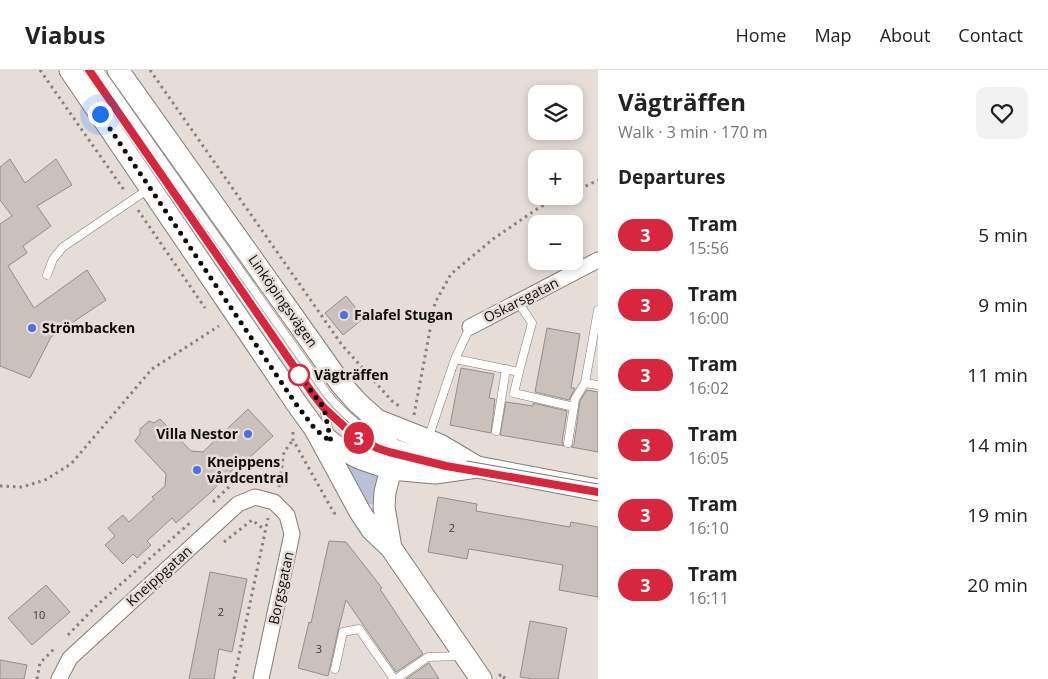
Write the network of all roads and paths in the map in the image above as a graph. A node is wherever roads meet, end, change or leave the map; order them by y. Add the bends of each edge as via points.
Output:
1 (70, 70) edge
2 (89, 70) edge
3 (99, 70) edge
4 (118, 70) edge
5 (150, 70) edge
6 (598, 180) edge
7 (150, 188) junction
8 (583, 188) edge
9 (597, 263) edge
10 (47, 275) dead end
11 (518, 302) junction
12 (598, 310) edge
13 (219, 326) dead end
14 (470, 327) joint
15 (455, 359) junction
16 (506, 369) junction
17 (517, 377) junction
18 (585, 383) junction
19 (598, 385) edge
20 (574, 407) junction
21 (324, 408) junction
22 (414, 415) dead end
23 (377, 420) junction
24 (315, 429) junction
25 (496, 431) dead end
26 (293, 440) dead end
27 (331, 442) junction
28 (568, 443) dead end
29 (428, 447) junction
30 (388, 454) junction
31 (470, 466) junction
32 (247, 470) dead end
33 (336, 472) junction
34 (0, 486) edge
35 (593, 493) edge
36 (212, 502) dead end
37 (274, 502) junction
38 (198, 516) dead end
39 (390, 548) junction
40 (68, 635) dead end
41 (61, 642) dead end
42 (466, 656) junction
43 (335, 669) dead end
44 (37, 679) edge
45 (59, 679) edge
46 (234, 679) edge
47 (261, 679) edge
48 (395, 679) edge
49 (481, 679) edge

1 - 7 street
2 - 21 lane
3 - 30 lane via 327,394
4 - 23 street, Linköpingsvägen via 341,384
5 - 22 path via 342,345 392,401
6 - 8 path
7 - 10 lane via 63,247 53,259
7 - 24 street
9 - 11 street, Oskarsgatan
11 - 14 street, Oskarsgatan
11 - 17 lane via 532,324
12 - 18 lane
13 - 34 path via 152,369 71,464 45,480 22,487
14 - 15 lane
15 - 16 lane
15 - 29 lane
16 - 17 lane via 519,372
16 - 25 lane
17 - 20 lane via 514,392
18 - 19 lane
18 - 20 lane
20 - 28 lane
21 - 27 lane
21 - 30 lane via 349,431
23 - 29 street
23 - 30 street, Linköpingsvägen
24 - 27 street
24 - 33 street
26 - 37 path via 284,452 279,490
27 - 30 street via 359,458
27 - 33 lane
29 - 30 lane via 403,447
29 - 31 street via 440,445
30 - 31 street via 434,473
30 - 39 street via 384,507
31 - 35 street
32 - 36 path
33 - 39 street via 372,530
37 - 45 street, Kneippgatan via 255,498 238,504 70,658
37 - 46 path via 265,530
37 - 47 street, Borgsgatan via 287,515 292,534
38 - 40 path
39 - 42 street
41 - 44 path via 40,663
42 - 48 lane via 428,658
42 - 49 street
43 - 48 lane via 343,632 359,629

